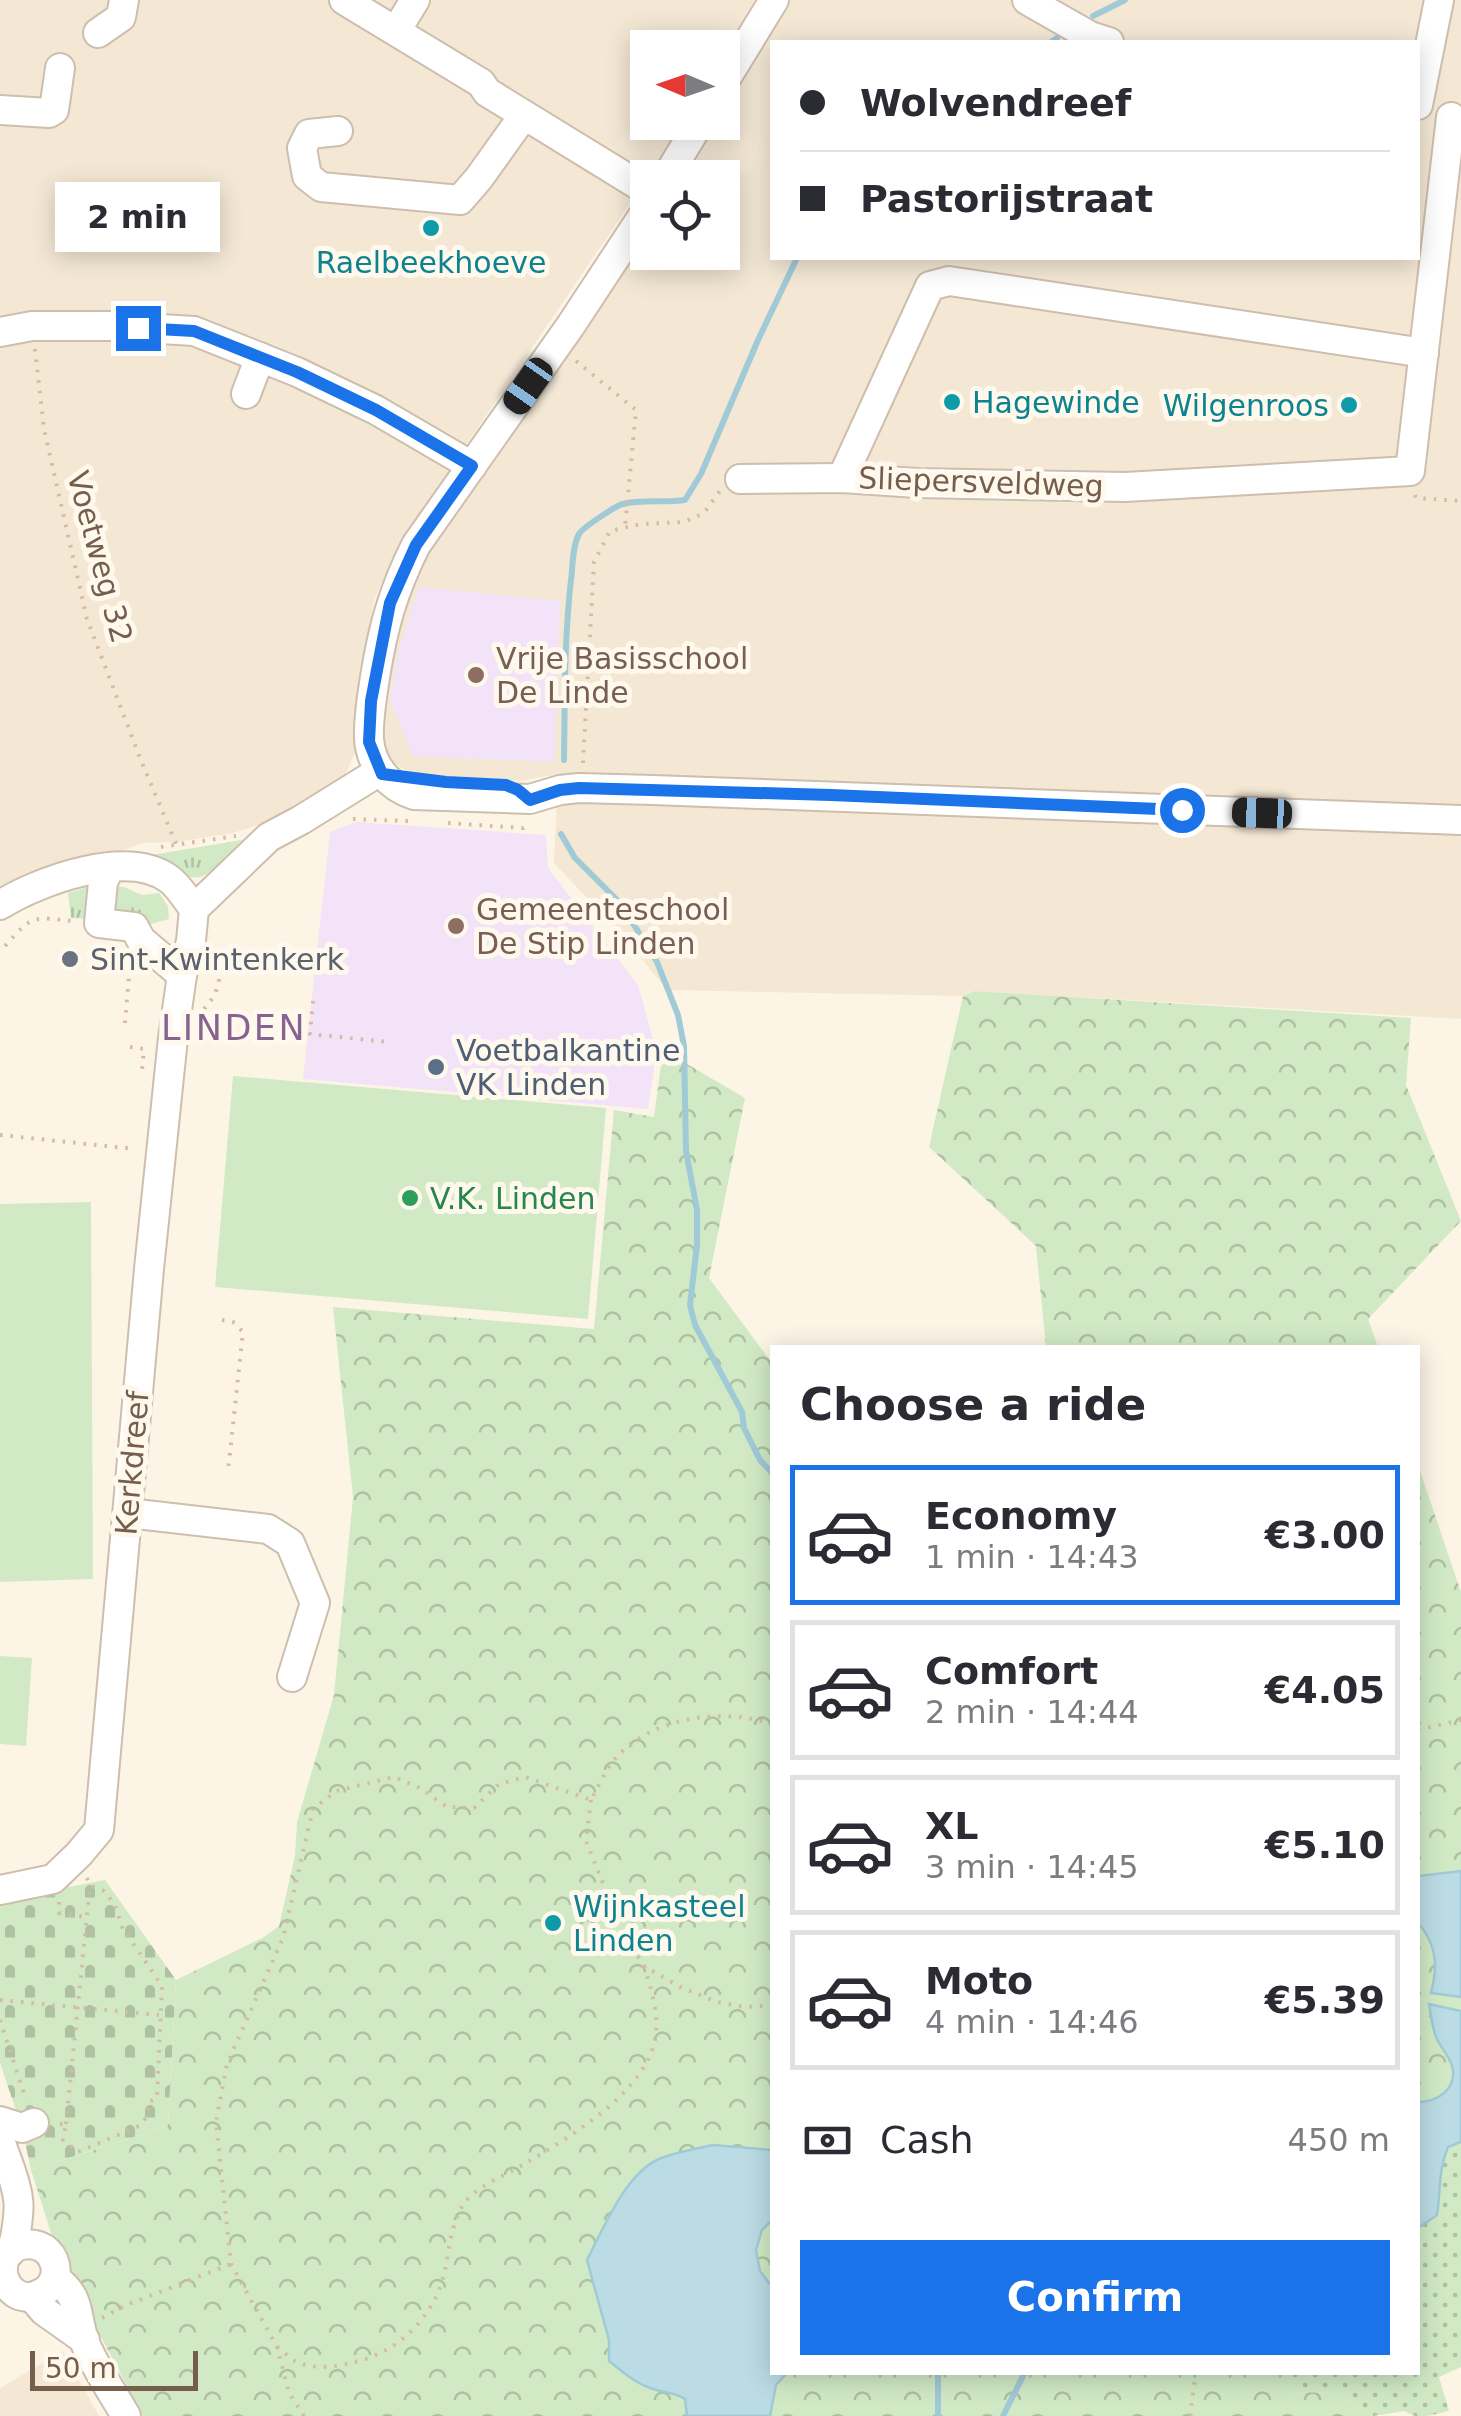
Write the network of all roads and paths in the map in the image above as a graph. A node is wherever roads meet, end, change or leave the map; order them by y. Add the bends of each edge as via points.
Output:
1 (124, 0) edge
2 (344, 0) edge
3 (415, 0) edge
4 (774, 0) edge
5 (1027, 0) edge
6 (1439, 0) edge
7 (396, 30) junction
8 (98, 34) dead end
9 (1103, 40) edge
10 (740, 56) edge
11 (60, 68) dead end
12 (1420, 96) edge
13 (1420, 107) edge
14 (0, 110) edge
15 (524, 115) junction
16 (1456, 117) edge
17 (338, 130) dead end
18 (630, 181) edge
19 (630, 235) edge
20 (32, 326) junction
21 (0, 332) edge
22 (557, 345) junction
23 (1424, 353) junction
24 (260, 358) junction
25 (246, 394) dead end
26 (472, 466) junction
27 (1410, 471) junction
28 (740, 478) joint
29 (842, 478) junction
30 (1461, 501) edge
31 (625, 528) junction
32 (375, 775) junction
33 (570, 789) junction
34 (348, 820) dead end
35 (1461, 820) edge
36 (416, 822) dead end
37 (434, 822) dead end
38 (270, 838) junction
39 (110, 867) junction
40 (0, 906) edge
41 (194, 908) junction
42 (99, 923) junction
43 (134, 927) junction
44 (4, 946) dead end
45 (209, 949) dead end
46 (182, 975) junction
47 (313, 1002) dead end
48 (124, 1023) dead end
49 (173, 1038) junction
50 (388, 1042) dead end
51 (130, 1047) dead end
52 (141, 1082) dead end
53 (0, 1135) edge
54 (135, 1149) dead end
55 (222, 1320) dead end
56 (228, 1471) dead end
57 (128, 1513) junction
58 (292, 1678) dead end
59 (1461, 1720) edge
60 (770, 1723) edge
61 (1420, 1730) edge
62 (591, 1800) junction
63 (80, 1854) junction
64 (90, 1885) junction
65 (0, 1890) edge
66 (59, 1902) dead end
67 (87, 1917) junction
68 (644, 1966) junction
69 (0, 2000) edge
70 (770, 2005) edge
71 (79, 2007) junction
72 (160, 2015) junction
73 (0, 2020) edge
74 (0, 2120) edge
75 (34, 2123) junction
76 (66, 2124) junction
77 (3, 2149) edge
78 (14, 2253) edge
79 (231, 2264) junction
80 (54, 2278) junction
81 (15, 2294) edge
82 (84, 2340) junction
83 (277, 2347) junction
84 (1196, 2375) edge
85 (126, 2416) edge
86 (304, 2416) edge
87 (1190, 2416) edge

1 - 8 street via 121,18
2 - 7 street
3 - 7 street
4 - 10 street
5 - 9 street
6 - 12 street
7 - 15 street
11 - 14 street via 50,113
13 - 16 street
15 - 17 street via 460,200 321,187 307,176 302,148 309,134
15 - 18 street
16 - 23 street
19 - 22 street
20 - 21 street
20 - 24 street via 194,331
20 - 38 path, Voetweg 32 via 44,430 88,619 177,846 254,832
22 - 26 street
22 - 31 path via 636,410
23 - 27 street
23 - 29 street, Sliepersveldweg via 949,280 930,286
24 - 25 street
24 - 26 street via 376,410
26 - 32 street via 416,545 390,603 371,701
27 - 29 street, Sliepersveldweg via 1125,487
27 - 30 path via 1416,498
28 - 29 street
28 - 31 path via 725,485 704,514
31 - 33 path via 610,532 594,562 584,759
32 - 33 street via 414,794 530,800
32 - 38 street
33 - 35 street
33 - 37 path via 523,828
34 - 36 path
38 - 41 street
39 - 40 street via 69,875
39 - 41 street via 159,873
39 - 42 street
41 - 46 street, Kerkdreef
42 - 43 street
42 - 44 path via 38,918
43 - 46 street
43 - 48 path
45 - 49 path via 220,969 215,994
46 - 49 street, Kerkdreef
47 - 50 path via 310,1034
49 - 57 street, Kerkdreef
51 - 52 path via 144,1049
53 - 54 path
55 - 56 path via 243,1332
57 - 58 street via 268,1529 290,1543 315,1602
57 - 63 street, Kerkdreef via 99,1830
59 - 61 path
60 - 62 path via 706,1716 666,1724 614,1760
62 - 68 path via 586,1841 623,1933
62 - 79 path via 525,1777 499,1784 474,1808 446,1808 394,1778 336,1791 313,1808 283,1938 227,2064 216,2122
63 - 64 path
63 - 65 street, Kerkdreef via 53,1879
64 - 67 path
64 - 72 path via 115,1905 162,1986
66 - 67 path via 59,1914
67 - 71 path
68 - 70 path via 717,2002
68 - 83 path via 656,2037 647,2064 578,2131 471,2194 452,2229 444,2276 424,2318 400,2343 334,2367 297,2362
69 - 71 path
71 - 72 path
71 - 76 path
72 - 76 path via 157,2098 149,2102 146,2118 78,2152 63,2140
73 - 75 path
74 - 75 street via 22,2128
75 - 76 path
77 - 78 street via 36,2213
78 - 80 street via 53,2256
78 - 81 street via 2,2271
79 - 82 path via 101,2318
79 - 83 path
80 - 81 street via 48,2289
80 - 82 street via 68,2288
81 - 82 street
82 - 85 street
83 - 86 path via 289,2392
84 - 87 path

